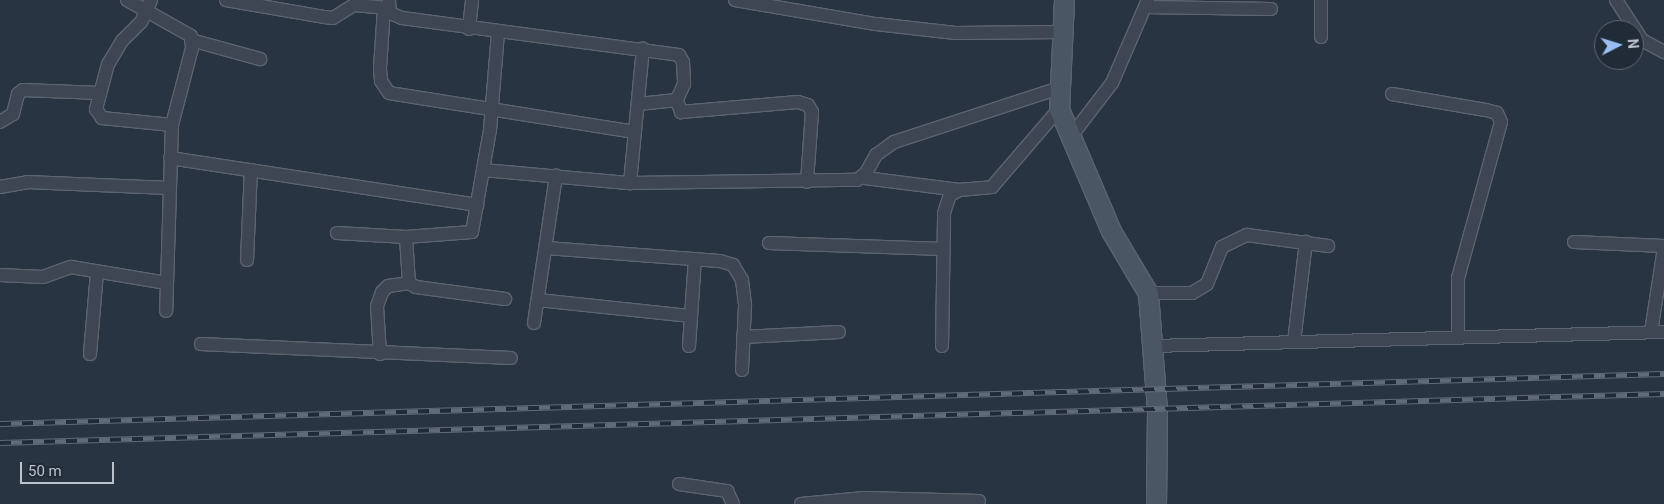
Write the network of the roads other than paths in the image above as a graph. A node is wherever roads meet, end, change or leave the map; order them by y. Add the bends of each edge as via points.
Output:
1 (127, 0) edge
2 (151, 0) edge
3 (226, 0) edge
4 (472, 0) edge
5 (736, 0) edge
6 (1064, 0) edge
7 (1320, 0) edge
8 (1616, 0) edge
9 (1146, 3) edge
10 (277, 4) edge
11 (387, 5) edge
12 (1271, 9) dead end
13 (145, 13) junction
14 (469, 29) junction
15 (1061, 32) junction
16 (498, 33) junction
17 (1321, 37) dead end
18 (192, 40) junction
19 (643, 49) junction
20 (1664, 52) edge
21 (260, 59) dead end
22 (1059, 88) junction
23 (100, 94) junction
24 (1392, 94) dead end
25 (677, 100) junction
26 (638, 104) junction
27 (492, 108) junction
28 (1059, 109) junction
29 (0, 122) edge
30 (172, 125) junction
31 (635, 132) junction
32 (1072, 135) junction
33 (170, 158) junction
34 (251, 170) junction
35 (483, 170) junction
36 (556, 176) junction
37 (863, 177) junction
38 (807, 182) junction
39 (630, 183) junction
40 (0, 187) edge
41 (169, 188) junction
42 (960, 190) junction
43 (477, 205) junction
44 (337, 233) dead end
45 (406, 237) junction
46 (1306, 242) junction
47 (1574, 242) dead end
48 (769, 243) dead end
49 (1328, 246) dead end
50 (1664, 247) edge
51 (546, 248) junction
52 (944, 249) junction
53 (695, 259) junction
54 (247, 260) dead end
55 (97, 272) junction
56 (0, 275) edge
57 (409, 282) junction
58 (167, 283) junction
59 (1148, 293) junction
60 (505, 299) dead end
61 (538, 300) junction
62 (166, 311) dead end
63 (691, 316) junction
64 (534, 323) dead end
65 (840, 332) dead end
66 (1658, 332) edge
67 (743, 337) junction
68 (1458, 338) junction
69 (1294, 342) junction
70 (201, 344) dead end
71 (689, 346) dead end
72 (942, 346) dead end
73 (1153, 346) junction
74 (90, 354) dead end
75 (380, 354) junction
76 (511, 358) dead end
77 (742, 370) dead end
78 (679, 484) dead end
79 (979, 501) dead end
80 (959, 502) edge
81 (733, 504) edge
82 (801, 504) edge
83 (1156, 504) edge

1 - 13 street
2 - 13 street
3 - 10 street
4 - 14 street
5 - 15 street via 876,24 954,33
6 - 15 main road
7 - 17 street
8 - 20 street via 1642,40
9 - 12 street
9 - 32 street via 1112,83
10 - 11 street via 333,18 354,5
11 - 14 street via 402,18
11 - 27 street via 380,69 381,81 389,93
13 - 18 street via 187,32
13 - 23 street via 108,64
14 - 16 street
15 - 22 main road
16 - 19 street
16 - 27 street
18 - 21 street
18 - 30 street
19 - 25 street via 678,55 683,62 684,84
19 - 26 street
22 - 28 main road
22 - 37 street via 894,142 876,155
23 - 29 street via 23,90 18,94 13,114
23 - 30 street via 96,109 102,118
24 - 68 street via 1486,110 1497,113 1501,122 1458,278
25 - 26 street
25 - 38 street via 681,112 798,102 808,105 812,112
26 - 31 street
27 - 31 street
27 - 35 street
28 - 32 main road
28 - 42 street via 992,186
30 - 33 street
31 - 39 street
32 - 59 main road via 1111,231
33 - 34 street
33 - 41 street
34 - 43 street
34 - 54 street
35 - 36 street
35 - 43 street
36 - 39 street
36 - 51 street
37 - 38 street
37 - 42 street
38 - 39 street
40 - 41 street via 27,182
41 - 58 street
42 - 52 street via 950,196 944,212
43 - 45 street via 472,232 467,235
44 - 45 street
45 - 57 street
46 - 49 street
46 - 59 street via 1247,235 1222,247 1212,276 1199,289 1192,293
46 - 69 street
47 - 50 street
48 - 52 street
50 - 66 street
51 - 53 street
51 - 61 street
52 - 72 street
53 - 63 street
53 - 67 street via 733,266 742,280
55 - 56 street via 70,267 43,278
55 - 58 street
55 - 74 street
57 - 60 street via 416,287
57 - 75 street via 388,286 382,292 377,306
58 - 62 street
59 - 73 main road
61 - 63 street
61 - 64 street
63 - 71 street
65 - 67 street
66 - 68 street
67 - 77 street
68 - 69 street
69 - 73 street
70 - 75 street
73 - 83 main road
75 - 76 street
78 - 81 street via 727,491
79 - 80 street
80 - 82 street via 866,498

